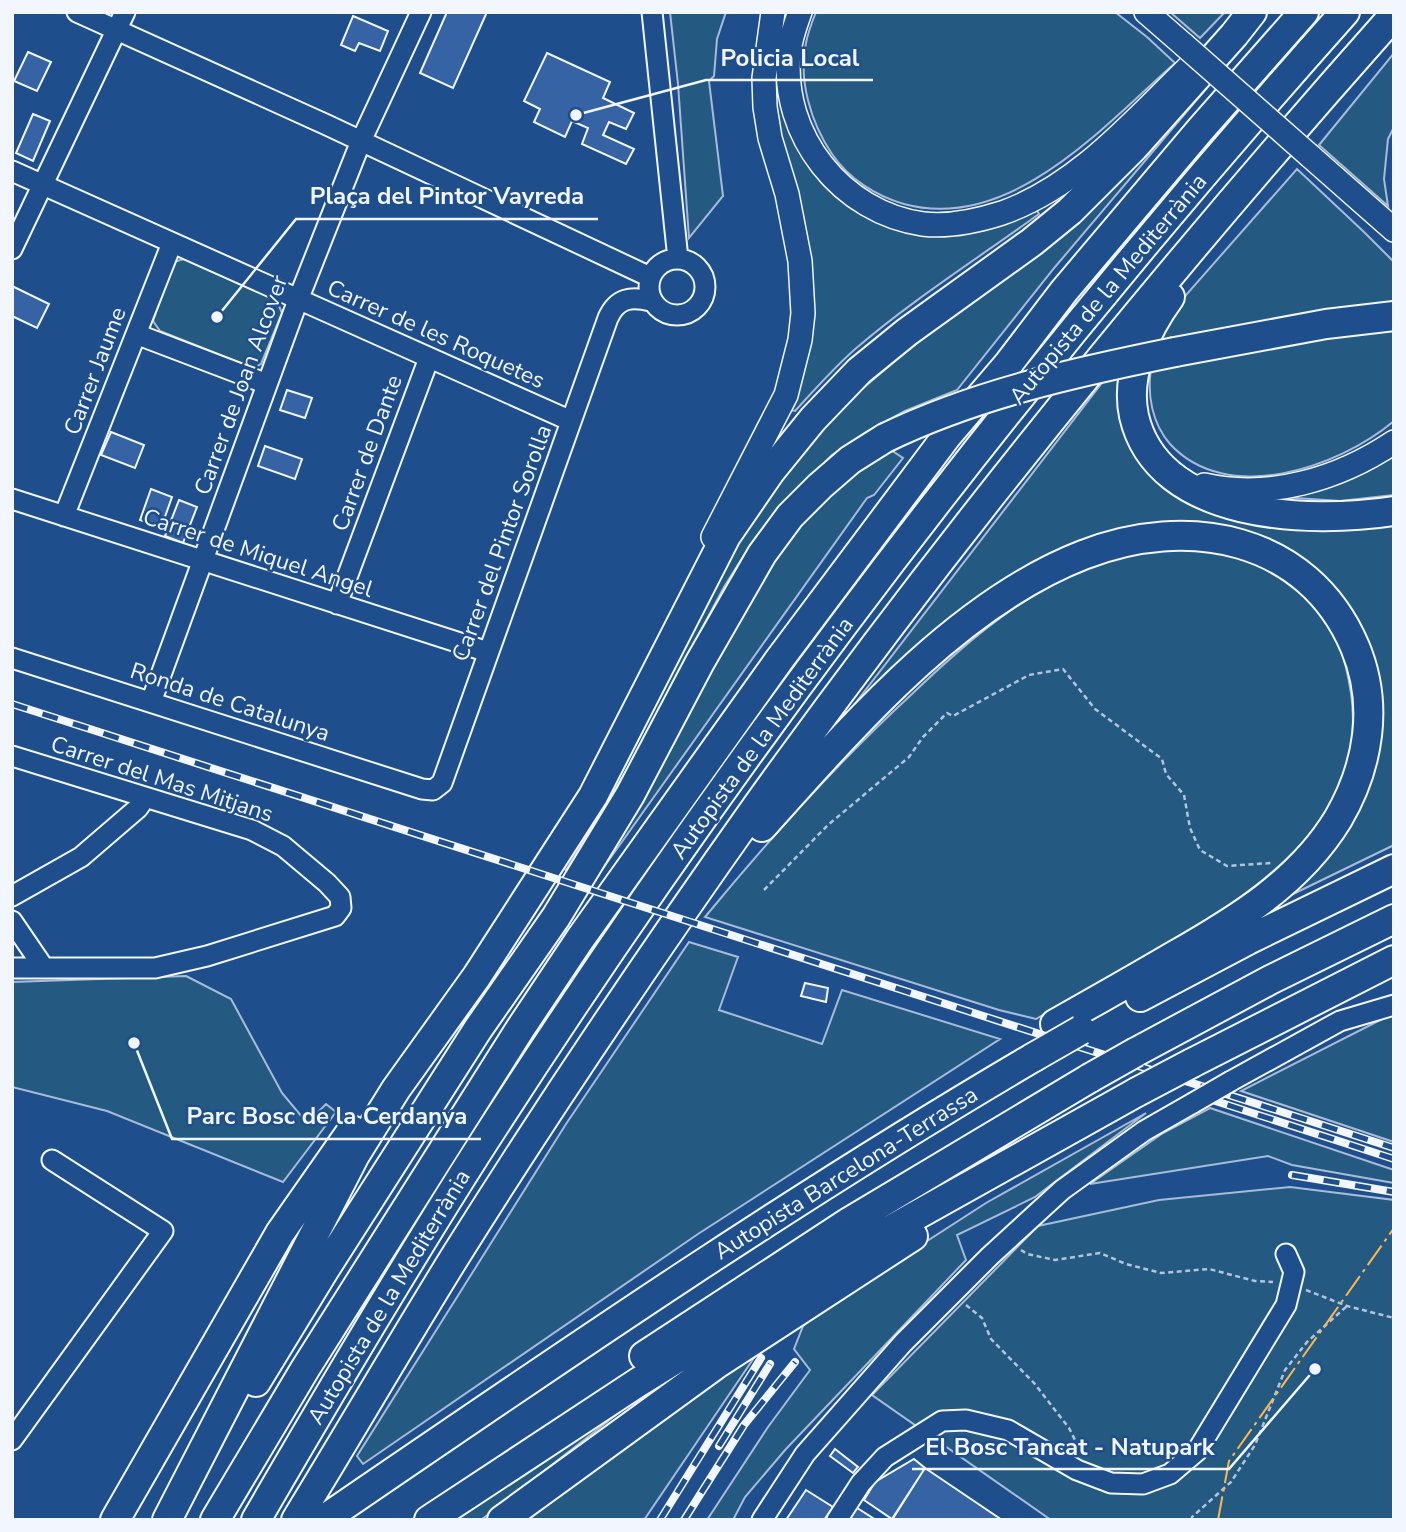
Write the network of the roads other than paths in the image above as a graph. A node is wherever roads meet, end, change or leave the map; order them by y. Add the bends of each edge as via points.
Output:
1 (77, 12) edge
2 (125, 12) edge
3 (421, 12) edge
4 (652, 12) edge
5 (773, 12) edge
6 (800, 12) edge
7 (1146, 12) edge
8 (1246, 12) edge
9 (1252, 12) edge
10 (1304, 12) edge
11 (1345, 12) edge
12 (1394, 15) edge
13 (117, 31) junction
14 (361, 141) junction
15 (1258, 168) junction
16 (12, 172) edge
17 (44, 186) junction
18 (1373, 212) junction
19 (1394, 230) edge
20 (1394, 238) edge
21 (172, 243) junction
22 (12, 249) edge
23 (678, 259) junction
24 (650, 276) junction
25 (298, 300) junction
26 (651, 301) junction
27 (1394, 316) edge
28 (136, 334) junction
29 (429, 358) junction
30 (267, 384) junction
31 (571, 421) junction
32 (1394, 442) edge
33 (1150, 454) junction
34 (12, 499) edge
35 (1394, 511) edge
36 (64, 516) junction
37 (202, 562) junction
38 (337, 604) junction
39 (488, 652) junction
40 (12, 657) edge
41 (649, 688) junction
42 (151, 702) junction
43 (12, 756) edge
44 (433, 790) joint
45 (145, 797) junction
46 (1394, 869) edge
47 (12, 896) edge
48 (689, 906) junction
49 (514, 916) junction
50 (1394, 919) edge
51 (12, 921) edge
52 (1394, 960) edge
53 (12, 968) edge
54 (44, 968) junction
55 (1394, 1005) edge
56 (1068, 1027) junction
57 (1142, 1094) junction
58 (52, 1160) dead end
59 (1286, 1254) dead end
60 (12, 1440) edge
61 (310, 1515) edge
62 (116, 1520) edge
63 (167, 1520) edge
64 (175, 1520) edge
65 (215, 1520) edge
66 (256, 1520) edge
67 (407, 1520) edge
68 (429, 1520) edge
69 (502, 1520) edge
70 (762, 1520) edge
71 (836, 1520) edge

1 - 13 street
2 - 13 street
3 - 14 street, Carrer de Joan Alcover
4 - 23 street
5 - 41 main road via 765,107 800,261 800,340 786,395 660,644
6 - 8 main road via 789,54 791,96 819,164 877,211 924,224 948,224 993,215 1028,201 1088,163
7 - 18 main road, bridge
9 - 41 highway via 1070,211 885,349 813,419 726,536
10 - 65 highway, Autopista de la Mediterrània via 1063,291 946,437 763,681 520,1029
11 - 66 highway, Autopista de la Mediterrània via 1090,308 806,673 612,948 478,1151
12 - 15 highway
13 - 14 street
13 - 17 street
14 - 24 street
14 - 25 street, Carrer de Joan Alcover
15 - 33 highway via 1154,318 1143,342 1132,408
15 - 48 highway via 933,570
16 - 17 street, Carrer de les Roquetes
17 - 21 street, Carrer de les Roquetes
17 - 22 street
18 - 19 main road
18 - 20 main road
21 - 25 street, Carrer de les Roquetes
21 - 28 street, Carrer Jaume
23 - 24 street via 661,263
23 - 26 street via 701,271 704,297 697,308 672,316
24 - 26 street
25 - 29 street, Carrer de les Roquetes
25 - 30 street, Carrer de Joan Alcover
26 - 31 street, Carrer del Pintor Sorolla via 629,298 612,309
27 - 64 highway, bridge via 1175,352 971,402 885,439 820,486 762,554 630,795 556,917 325,1269
28 - 30 street
28 - 36 street, Carrer Jaume
29 - 31 street, Carrer de les Roquetes
29 - 38 street, Carrer de Dante
30 - 37 street, Carrer de Joan Alcover
31 - 39 street, Carrer del Pintor Sorolla
32 - 33 main road via 1305,482 1251,491 1223,489 1186,478
33 - 35 highway via 1179,482 1241,507 1343,517
34 - 36 street, Carrer de Miquel Angel
36 - 37 street, Carrer de Miquel Angel
37 - 38 street, Carrer de Miquel Angel
37 - 42 street, Carrer de Joan Alcover
38 - 39 street, Carrer de Miquel Angel
39 - 44 street, Carrer del Pintor Sorolla via 442,783
40 - 42 street, Ronda de Catalunya
41 - 49 highway via 593,796
42 - 44 street, Ronda de Catalunya
43 - 45 street, Carrer del Mas Mitjans
45 - 47 street via 81,857
45 - 54 street, Carrer del Mas Mitjans via 252,830 283,846 340,897 341,908 335,916 155,968
46 - 56 highway, Autopista Barcelona-Terrassa
48 - 56 highway via 855,726 974,618 1021,585 1108,546 1167,534 1213,537 1278,559 1329,601 1352,641 1367,684 1368,733 1357,779 1336,821 1270,896
48 - 61 highway via 449,1268
49 - 62 highway via 280,1233
49 - 63 highway via 355,1155
50 - 67 highway, Autopista Barcelona-Terrassa, bridge via 1136,1052 944,1164 751,1285
51 - 54 street
52 - 57 highway, bridge
53 - 54 street
55 - 70 street, bridge via 1339,1021 1231,1081 1144,1131 1062,1190 904,1343 805,1454
56 - 61 highway, Autopista Barcelona-Terrassa, bridge
57 - 68 highway via 824,1266
57 - 69 highway via 739,1348
58 - 60 street via 163,1231
59 - 71 street via 1294,1272 1286,1305 1197,1451 1170,1474 1143,1484 1111,1483 1008,1430 966,1420 942,1421 884,1457

